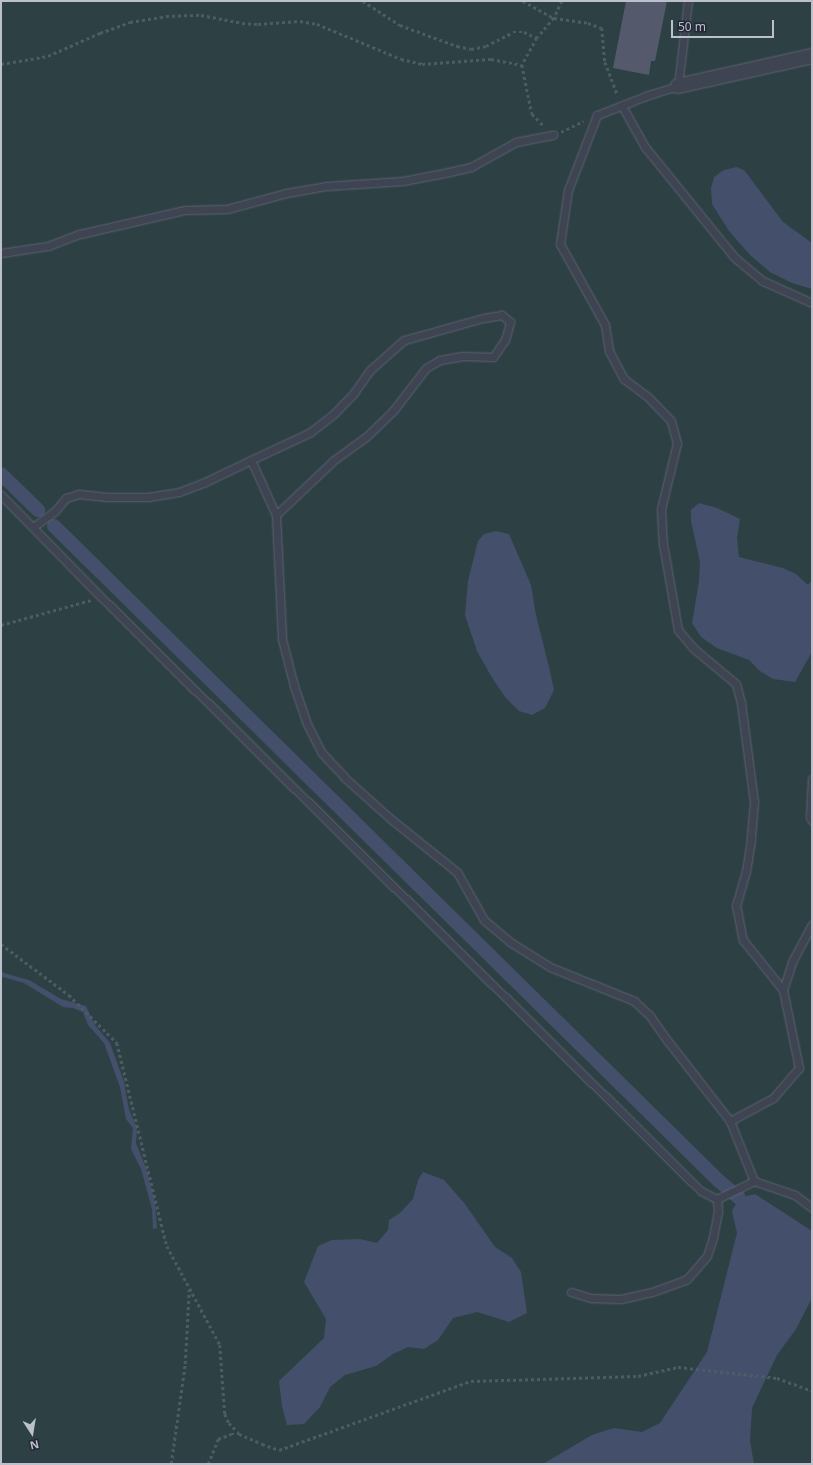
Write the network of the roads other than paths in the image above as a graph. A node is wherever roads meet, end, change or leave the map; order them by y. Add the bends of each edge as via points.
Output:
1 (688, 1) edge
2 (812, 56) edge
3 (678, 86) junction
4 (622, 106) junction
5 (553, 135) road end
6 (1, 253) edge
7 (812, 303) edge
8 (250, 460) junction
9 (1, 495) edge
10 (276, 515) junction
11 (33, 527) junction
12 (812, 780) edge
13 (812, 821) edge
14 (812, 925) edge
15 (783, 990) junction
16 (730, 1121) junction
17 (754, 1180) junction
18 (717, 1199) junction
19 (812, 1208) edge
20 (571, 1292) dead end

1 - 3 lane
2 - 3 street
3 - 4 lane
4 - 7 lane via 645,147 734,257 763,281
4 - 15 lane via 597,115 568,190 560,244 605,326 609,350 624,380 648,397 671,421 677,443 661,509 663,544 678,630 693,648 736,684 742,703 754,802 750,848 736,905 743,940
5 - 6 lane via 516,142 471,167 449,172 403,181 327,186 286,193 227,209 185,210 80,234 48,246
8 - 10 lane
8 - 10 lane via 311,432 335,413 354,393 370,370 404,340 482,318 502,315 510,322 505,340 493,357 463,356 440,360 426,368 393,411 366,437 334,460
8 - 11 lane via 179,492 148,497 79,494 66,498 55,511
9 - 11 lane
10 - 16 lane via 282,639 307,724 322,753 345,778 392,820 457,872 484,920 510,942 550,967 634,1001 645,1011
11 - 18 lane via 701,1191
12 - 13 lane
14 - 15 lane via 793,960
15 - 16 lane via 799,1068 773,1098
16 - 17 lane
17 - 18 lane
17 - 19 lane via 795,1195
18 - 20 lane via 718,1212 707,1256 687,1279 652,1292 621,1299 591,1298

